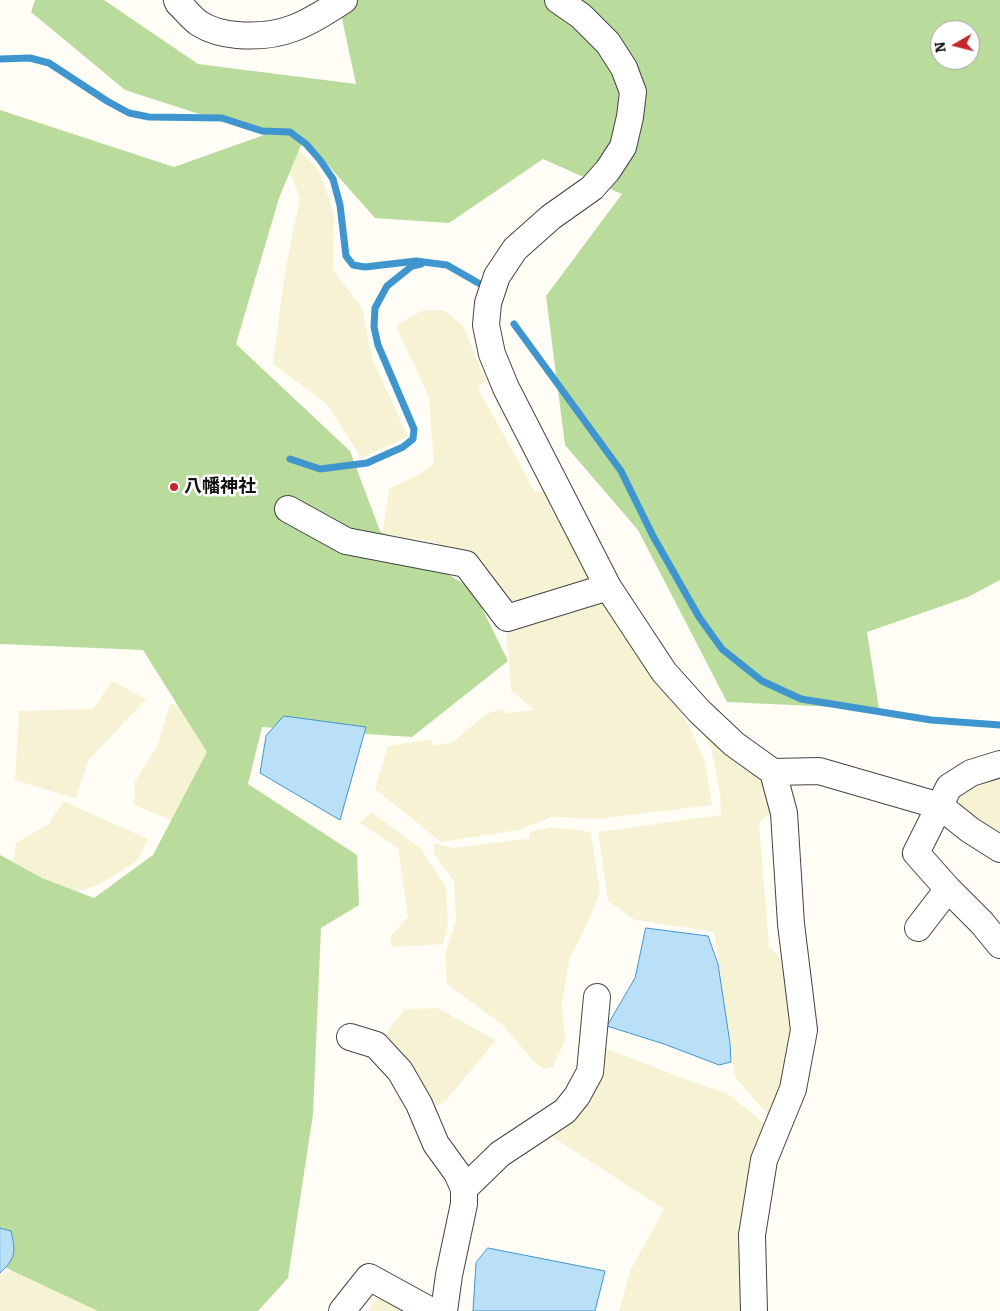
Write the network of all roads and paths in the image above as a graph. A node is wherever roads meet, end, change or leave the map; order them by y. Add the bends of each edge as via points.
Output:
1 (177, 0) edge
2 (344, 0) edge
3 (558, 0) edge
4 (288, 509) dead end
5 (608, 587) junction
6 (1000, 764) edge
7 (773, 772) junction
8 (940, 806) junction
9 (1000, 849) edge
10 (948, 889) junction
11 (918, 928) dead end
12 (1000, 945) edge
13 (597, 997) dead end
14 (350, 1037) dead end
15 (464, 1189) junction
16 (342, 1311) edge
17 (431, 1311) edge
18 (444, 1311) edge
19 (754, 1311) edge

1 - 2 street via 201,24 225,34 249,36 273,35 299,27
3 - 5 street via 608,43 624,68 633,92 630,117 623,146 608,170 592,188 551,216 515,249 506,262 497,276 488,303 486,325 492,354 506,388
4 - 5 street via 346,541 466,564 507,618
5 - 7 street via 664,672 734,744
6 - 8 street via 971,773 949,787
7 - 8 street via 819,771
7 - 19 street via 784,813 791,924 804,1030 793,1089 764,1160 752,1235
8 - 9 street
8 - 10 street via 916,853
10 - 11 street
10 - 12 street
13 - 15 street via 590,1072 578,1096 565,1111 500,1154
14 - 15 street via 376,1045 400,1071 436,1144 457,1173
15 - 18 street
16 - 17 street via 369,1276

